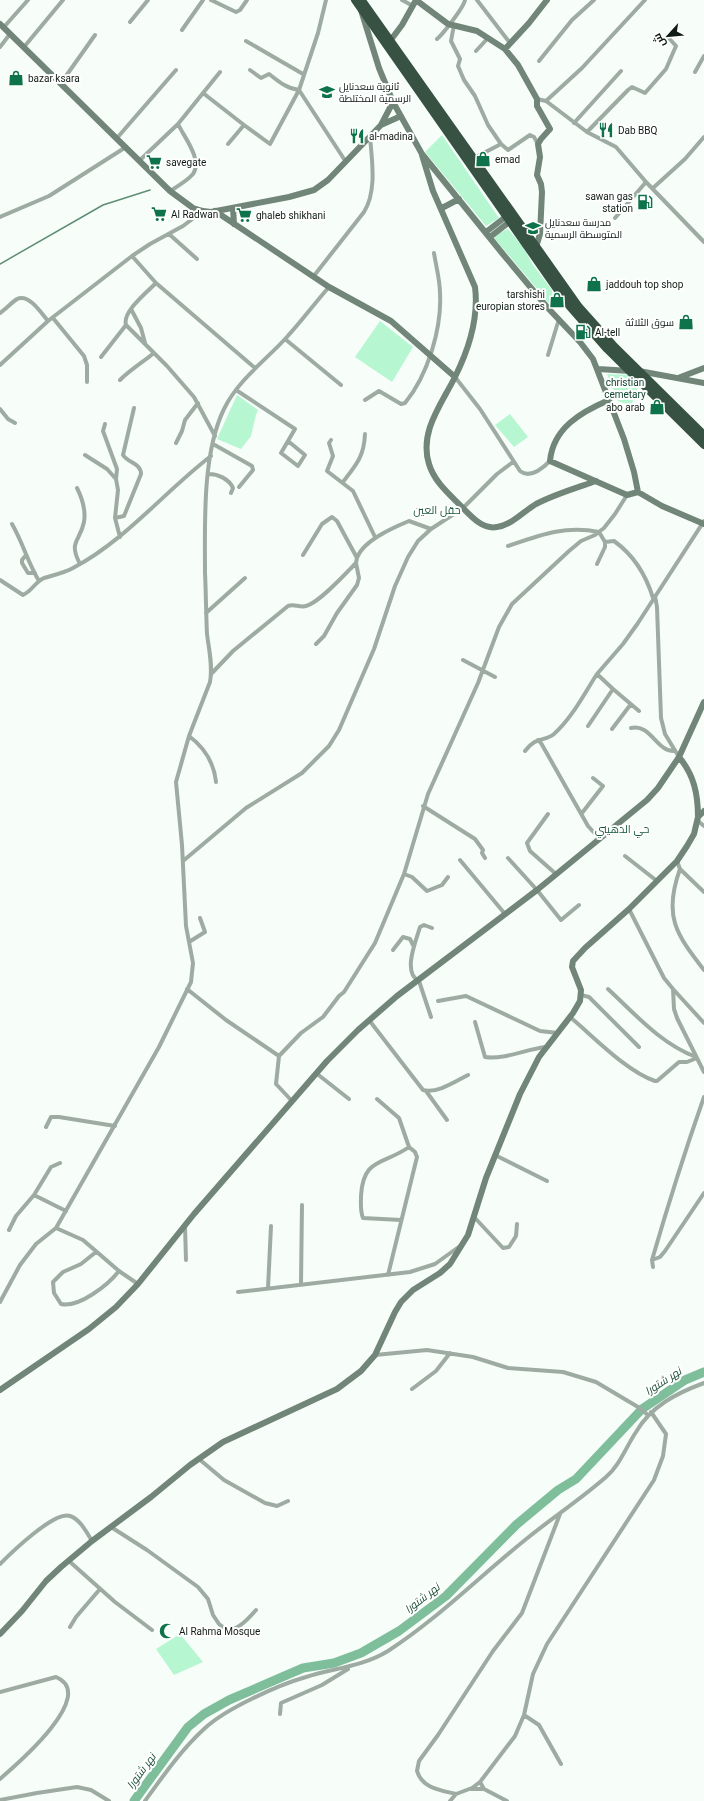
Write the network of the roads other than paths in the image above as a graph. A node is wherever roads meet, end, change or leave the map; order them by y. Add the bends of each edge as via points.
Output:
1 (28, 0) edge
2 (62, 0) edge
3 (148, 0) edge
4 (203, 0) edge
5 (211, 0) edge
6 (247, 0) edge
7 (326, 0) edge
8 (355, 0) edge
9 (362, 0) edge
10 (402, 0) edge
11 (416, 0) edge
12 (465, 0) edge
13 (477, 0) edge
14 (547, 0) edge
15 (594, 0) edge
16 (645, 0) edge
17 (413, 6) junction
18 (361, 9) junction
19 (130, 22) dead end
20 (451, 25) junction
21 (2, 26) edge
22 (182, 30) dead end
23 (10, 34) junction
24 (95, 35) dead end
25 (667, 36) dead end
26 (488, 38) junction
27 (437, 39) dead end
28 (246, 41) dead end
29 (390, 41) junction
30 (510, 43) junction
31 (0, 47) edge
32 (24, 47) junction
33 (505, 49) junction
34 (476, 51) dead end
35 (704, 56) edge
36 (539, 61) dead end
37 (176, 70) dead end
38 (250, 70) dead end
39 (621, 71) dead end
40 (220, 72) dead end
41 (695, 72) dead end
42 (303, 74) junction
43 (61, 83) junction
44 (299, 90) junction
45 (203, 93) junction
46 (537, 99) junction
47 (546, 101) junction
48 (393, 102) junction
49 (401, 116) junction
50 (574, 123) junction
51 (178, 124) junction
52 (244, 125) junction
53 (381, 125) junction
54 (587, 132) junction
55 (370, 136) junction
56 (704, 137) edge
57 (117, 138) junction
58 (228, 144) dead end
59 (501, 144) junction
60 (538, 144) junction
61 (126, 147) junction
62 (422, 154) junction
63 (474, 158) junction
64 (139, 161) junction
65 (346, 162) junction
66 (646, 182) junction
67 (653, 188) junction
68 (170, 191) junction
69 (459, 199) junction
70 (233, 208) junction
71 (442, 208) junction
72 (203, 211) junction
73 (215, 211) junction
74 (511, 217) junction
75 (0, 218) edge
76 (615, 218) dead end
77 (234, 224) junction
78 (169, 234) junction
79 (488, 235) junction
80 (704, 242) edge
81 (536, 247) junction
82 (434, 253) dead end
83 (132, 256) junction
84 (197, 259) dead end
85 (313, 277) junction
86 (156, 283) junction
87 (329, 287) junction
88 (131, 309) junction
89 (0, 313) edge
90 (53, 318) junction
91 (559, 318) junction
92 (48, 322) junction
93 (126, 325) junction
94 (285, 339) junction
95 (145, 344) junction
96 (154, 353) junction
97 (548, 355) dead end
98 (431, 356) junction
99 (101, 357) dead end
100 (0, 365) edge
101 (255, 368) junction
102 (704, 368) edge
103 (598, 369) junction
104 (629, 371) junction
105 (638, 371) junction
106 (455, 377) junction
107 (677, 378) junction
108 (120, 380) dead end
109 (87, 382) dead end
110 (704, 383) edge
111 (341, 385) dead end
112 (236, 390) junction
113 (366, 400) dead end
114 (609, 400) junction
115 (198, 403) junction
116 (134, 408) dead end
117 (0, 409) edge
118 (15, 423) dead end
119 (105, 424) dead end
120 (365, 434) dead end
121 (704, 435) edge
122 (215, 436) junction
123 (331, 440) dead end
124 (288, 441) junction
125 (176, 443) dead end
126 (213, 444) junction
127 (704, 445) edge
128 (85, 455) dead end
129 (211, 456) junction
130 (550, 461) junction
131 (513, 462) junction
132 (209, 474) junction
133 (116, 479) junction
134 (596, 481) junction
135 (343, 482) junction
136 (77, 488) dead end
137 (239, 488) dead end
138 (638, 492) junction
139 (230, 493) dead end
140 (627, 495) junction
141 (463, 508) junction
142 (116, 518) junction
143 (703, 522) edge
144 (12, 524) dead end
145 (431, 528) junction
146 (599, 532) junction
147 (375, 537) junction
148 (120, 538) junction
149 (605, 542) junction
150 (508, 546) dead end
151 (26, 555) junction
152 (303, 555) dead end
153 (357, 558) junction
154 (80, 564) junction
155 (356, 564) junction
156 (597, 564) dead end
157 (35, 573) junction
158 (245, 578) dead end
159 (0, 580) edge
160 (39, 581) junction
161 (654, 597) junction
162 (206, 613) junction
163 (316, 644) dead end
164 (463, 660) dead end
165 (483, 672) junction
166 (212, 673) junction
167 (598, 674) junction
168 (495, 678) dead end
169 (613, 688) junction
170 (704, 702) edge
171 (631, 704) junction
172 (639, 710) dead end
173 (588, 726) dead end
174 (612, 728) dead end
175 (631, 728) dead end
176 (189, 736) junction
177 (538, 740) junction
178 (525, 751) dead end
179 (674, 751) junction
180 (679, 757) junction
181 (593, 778) dead end
182 (216, 782) dead end
183 (701, 801) edge
184 (423, 806) junction
185 (704, 811) edge
186 (582, 812) junction
187 (548, 814) dead end
188 (698, 819) junction
189 (704, 826) edge
190 (599, 838) junction
191 (624, 856) dead end
192 (485, 858) dead end
193 (508, 858) dead end
194 (460, 860) dead end
195 (183, 861) junction
196 (676, 861) junction
197 (680, 869) junction
198 (404, 874) junction
199 (556, 874) junction
200 (448, 877) dead end
201 (657, 881) junction
202 (537, 890) junction
203 (704, 892) edge
204 (579, 905) dead end
205 (629, 909) junction
206 (505, 914) junction
207 (200, 918) dead end
208 (432, 928) dead end
209 (189, 942) junction
210 (392, 950) dead end
211 (413, 952) junction
212 (704, 970) edge
213 (419, 981) junction
214 (186, 989) junction
215 (608, 989) dead end
216 (672, 989) junction
217 (581, 995) junction
218 (438, 1001) dead end
219 (431, 1017) dead end
220 (570, 1017) junction
221 (369, 1020) junction
222 (475, 1022) dead end
223 (704, 1023) edge
224 (558, 1033) junction
225 (546, 1047) junction
226 (639, 1047) dead end
227 (279, 1056) junction
228 (696, 1058) junction
229 (703, 1066) edge
230 (704, 1072) edge
231 (316, 1073) junction
232 (468, 1075) dead end
233 (426, 1091) junction
234 (704, 1097) edge
235 (349, 1099) dead end
236 (377, 1099) dead end
237 (292, 1102) junction
238 (447, 1120) dead end
239 (115, 1126) junction
240 (46, 1127) dead end
241 (409, 1147) junction
242 (495, 1155) junction
243 (60, 1164) dead end
244 (547, 1181) dead end
245 (704, 1193) edge
246 (34, 1195) junction
247 (302, 1205) dead end
248 (66, 1211) junction
249 (475, 1218) junction
250 (401, 1220) junction
251 (517, 1224) dead end
252 (184, 1226) junction
253 (271, 1226) dead end
254 (56, 1228) junction
255 (9, 1230) dead end
256 (464, 1243) junction
257 (96, 1252) junction
258 (186, 1260) dead end
259 (652, 1260) junction
260 (652, 1268) dead end
261 (119, 1271) junction
262 (388, 1275) junction
263 (138, 1284) junction
264 (302, 1284) junction
265 (268, 1288) junction
266 (238, 1292) dead end
267 (0, 1302) edge
268 (450, 1353) junction
269 (375, 1355) junction
270 (704, 1383) edge
271 (412, 1389) dead end
272 (0, 1390) edge
273 (650, 1414) junction
274 (199, 1459) junction
275 (288, 1501) dead end
276 (560, 1513) junction
277 (111, 1527) junction
278 (92, 1541) junction
279 (69, 1560) junction
280 (0, 1564) edge
281 (100, 1588) junction
282 (256, 1610) dead end
283 (70, 1627) dead end
284 (152, 1630) dead end
285 (0, 1634) edge
286 (354, 1666) junction
287 (0, 1692) edge
288 (280, 1714) dead end
289 (524, 1715) junction
290 (561, 1764) dead end
291 (0, 1779) edge
292 (480, 1782) junction
293 (469, 1789) junction
294 (484, 1789) junction
295 (456, 1794) junction
296 (0, 1800) edge
297 (109, 1801) edge
298 (145, 1801) edge
299 (450, 1801) edge
300 (507, 1801) edge

1 - 21 street
2 - 32 street
3 - 19 street
4 - 22 street
5 - 6 street via 236,12
7 - 42 street via 318,33
8 - 18 highway
9 - 29 highway
10 - 17 street
11 - 17 street
11 - 20 street
12 - 20 street
13 - 30 street
14 - 30 street
15 - 36 street via 572,20
16 - 47 street via 582,68
17 - 29 street
18 - 48 street via 379,68
18 - 74 highway
20 - 26 street via 470,29
20 - 27 street
20 - 59 street via 451,41 460,59 458,66 488,125
21 - 23 street
23 - 31 street
23 - 32 street
24 - 43 street
25 - 54 street via 676,46 664,72 645,92 632,87 628,90
26 - 33 street
26 - 34 street
28 - 42 street
29 - 63 highway
30 - 33 street
32 - 43 street
33 - 46 street
35 - 41 street
37 - 57 street
38 - 44 street via 261,78 269,74 279,83
39 - 50 street
40 - 45 street
42 - 44 street
43 - 57 street
44 - 52 street via 270,144
44 - 65 street
45 - 51 street
45 - 52 street
46 - 47 street
46 - 60 street via 537,106 550,129
47 - 50 street
48 - 49 street
48 - 53 street
49 - 53 street
49 - 62 street
50 - 54 street
51 - 64 street
51 - 68 street via 196,164 193,173
52 - 58 street
53 - 55 street
54 - 66 street via 616,147
55 - 65 street
55 - 85 street via 370,200 364,212
56 - 67 street via 685,159
57 - 61 street
59 - 60 street via 508,150 530,135
59 - 63 street
60 - 81 street via 540,157 537,175 542,192 540,234
61 - 64 street
61 - 75 street via 49,196
62 - 69 street
62 - 71 street via 429,180
63 - 74 highway
64 - 68 street
65 - 70 street via 323,185 314,190
66 - 67 street
66 - 76 street
67 - 80 street
68 - 72 street via 189,206
69 - 71 street
69 - 79 street
70 - 73 street
70 - 77 street
71 - 106 street via 475,287 477,301 477,312 471,333
72 - 73 street
72 - 78 street
73 - 77 street
74 - 79 street
74 - 81 highway
74 - 104 highway via 566,302
77 - 85 street
78 - 83 street
78 - 84 street
79 - 91 street
81 - 105 highway via 590,321
82 - 98 street via 440,303
83 - 86 street
83 - 90 street
85 - 87 street
86 - 88 street
86 - 101 street
87 - 94 street
87 - 98 street via 391,321
88 - 93 street via 125,320
88 - 95 street via 141,328
89 - 92 street via 18,299 25,298
90 - 92 street
90 - 109 street via 84,356 87,364
91 - 97 street
91 - 103 street via 580,342
92 - 100 street
93 - 95 street
93 - 99 street
94 - 101 street
94 - 111 street
95 - 96 street
96 - 108 street
96 - 115 street
98 - 106 street
98 - 113 street via 405,403 401,404 379,391
101 - 112 street
102 - 107 street
103 - 104 street
103 - 114 street
104 - 105 street
104 - 127 highway
105 - 107 street
105 - 121 highway
106 - 131 street via 480,409
106 - 141 street via 430,426 426,447 429,465 434,475 447,493
107 - 110 street
112 - 122 street via 224,409
112 - 124 street via 294,428
114 - 130 street via 577,417 562,430 552,449
114 - 138 street via 624,439
115 - 122 street
115 - 125 street via 185,420
116 - 142 street via 124,455 137,466 141,474 124,516
117 - 118 street
119 - 133 street via 103,431 117,469
120 - 135 street via 364,447 356,466
122 - 126 street
123 - 135 street via 329,443 333,456 327,471
124 - 124 street via 281,453 299,465 305,455
126 - 129 street
126 - 137 street via 252,466 253,470
128 - 133 street
129 - 132 street
129 - 148 street via 183,478
130 - 131 street via 538,471 528,474 520,471
130 - 134 street
131 - 141 street via 497,474
132 - 139 street via 217,474 232,485 234,488
132 - 162 street via 205,535
133 - 142 street
134 - 140 street
134 - 141 street via 536,504 498,527 478,522
135 - 147 street via 350,487 356,497
136 - 154 street via 84,518 74,545
138 - 140 street
138 - 143 street via 662,506
140 - 146 street
141 - 145 street
142 - 148 street
143 - 161 street
144 - 151 street
145 - 147 street via 409,521
145 - 195 street via 418,541 400,573 374,649 339,730 329,746 302,773 252,803
146 - 149 street
146 - 150 street via 583,529 555,530
146 - 165 street via 569,551 512,604 494,638
147 - 153 street
148 - 154 street
149 - 156 street
149 - 161 street via 614,541 633,558 645,575
151 - 157 street
151 - 157 street via 22,560 24,568 28,573
152 - 153 street via 322,524 332,516
153 - 155 street
154 - 160 street
155 - 163 street via 359,578 357,586
155 - 166 street via 310,604 302,607 292,604 286,607 232,651
157 - 160 street
158 - 162 street
159 - 160 street via 23,595
161 - 167 street via 623,644
161 - 179 street via 657,607 661,718 665,734
162 - 166 street
164 - 165 street
165 - 168 street
165 - 184 street
166 - 176 street
167 - 169 street
167 - 177 street via 571,715 552,735
169 - 171 street
169 - 173 street
170 - 180 street
171 - 172 street
171 - 174 street
175 - 179 street via 642,729 669,751
176 - 182 street via 202,748 214,768
176 - 195 street via 176,782
177 - 178 street
177 - 186 street
179 - 180 street
180 - 183 street via 696,786
180 - 190 street via 653,794
181 - 186 street via 603,786
183 - 188 street
184 - 192 street via 475,839
184 - 198 street
185 - 188 street
186 - 190 street via 588,826
187 - 199 street via 527,843 530,851
188 - 189 street
188 - 196 street via 688,846
190 - 199 street
191 - 201 street
193 - 202 street
194 - 206 street
195 - 209 street
196 - 197 street
196 - 201 street
197 - 203 street
197 - 212 street via 674,884 674,924 686,948
198 - 200 street via 412,877 428,891 442,885
198 - 227 street via 375,943 352,981 323,1017 301,1033
199 - 202 street
201 - 205 street
202 - 204 street via 561,920
202 - 206 street
205 - 216 street
205 - 217 street via 573,961 572,966 580,984
206 - 213 street
207 - 209 street via 205,932
208 - 211 street via 424,925 420,927
209 - 214 street via 193,973
210 - 211 street via 403,937 414,943
211 - 213 street via 410,972 414,979
213 - 219 street
213 - 221 street
214 - 227 street
214 - 239 street via 159,1047
215 - 228 street via 657,1034
216 - 223 street
216 - 228 street via 677,1018
217 - 220 street
217 - 226 street via 589,997
218 - 224 street via 466,996 540,1031
220 - 224 street
220 - 228 street via 638,1073 655,1081 679,1062
221 - 231 street
221 - 233 street via 418,1086
222 - 225 street via 485,1057 493,1058
224 - 225 street
225 - 242 street via 538,1057 520,1094
227 - 237 street via 276,1084
228 - 229 street
229 - 230 street
231 - 235 street
231 - 237 street
232 - 233 street via 450,1084
233 - 238 street
234 - 259 street via 675,1179
236 - 241 street via 399,1118
237 - 252 street
239 - 240 street via 51,1117
239 - 248 street
241 - 250 street via 417,1157
241 - 250 street via 367,1170 362,1185 363,1218
242 - 244 street
242 - 249 street
243 - 246 street via 50,1167
245 - 259 street via 665,1251 660,1257
246 - 248 street
246 - 255 street via 16,1216
247 - 264 street
248 - 254 street
249 - 251 street via 503,1248 509,1247 516,1236
249 - 256 street
250 - 262 street
252 - 258 street
252 - 263 street
253 - 265 street
254 - 257 street via 83,1240
254 - 267 street via 36,1244 20,1265
256 - 262 street via 435,1264 410,1272
256 - 269 street via 450,1264 413,1290 401,1302
257 - 261 street
257 - 261 street via 81,1264 63,1272 53,1282 54,1293 61,1304 68,1305 94,1294
259 - 260 street
261 - 263 street
262 - 264 street
263 - 272 street via 116,1307 89,1329
264 - 265 street
265 - 266 street
268 - 269 street via 427,1350
268 - 271 street via 436,1371
268 - 273 street via 508,1368 563,1372 588,1379
269 - 274 street via 356,1375 337,1389 224,1442
270 - 273 street via 679,1392
273 - 276 street via 636,1430 613,1470
273 - 289 street via 665,1432 667,1439 654,1480 547,1644 533,1674
274 - 275 street via 224,1480 265,1503 276,1506
274 - 277 street
276 - 286 street via 404,1640 381,1655
276 - 295 street via 522,1613 418,1761 417,1771 423,1782 435,1789
277 - 278 street
277 - 282 street via 198,1587 208,1599 219,1624 228,1631 242,1624
278 - 279 street
278 - 280 street via 75,1519 64,1516 33,1535
279 - 281 street
279 - 285 street via 46,1581
281 - 283 street
281 - 284 street
286 - 288 street via 322,1685 280,1703
286 - 298 street via 306,1676 231,1710 205,1728 176,1759
287 - 291 street via 56,1677 66,1687 68,1699 48,1732
289 - 290 street via 539,1725
289 - 292 street via 515,1736
292 - 293 street
292 - 294 street
293 - 294 street
293 - 295 street
294 - 300 street
295 - 299 street
296 - 297 street via 77,1788 91,1790

